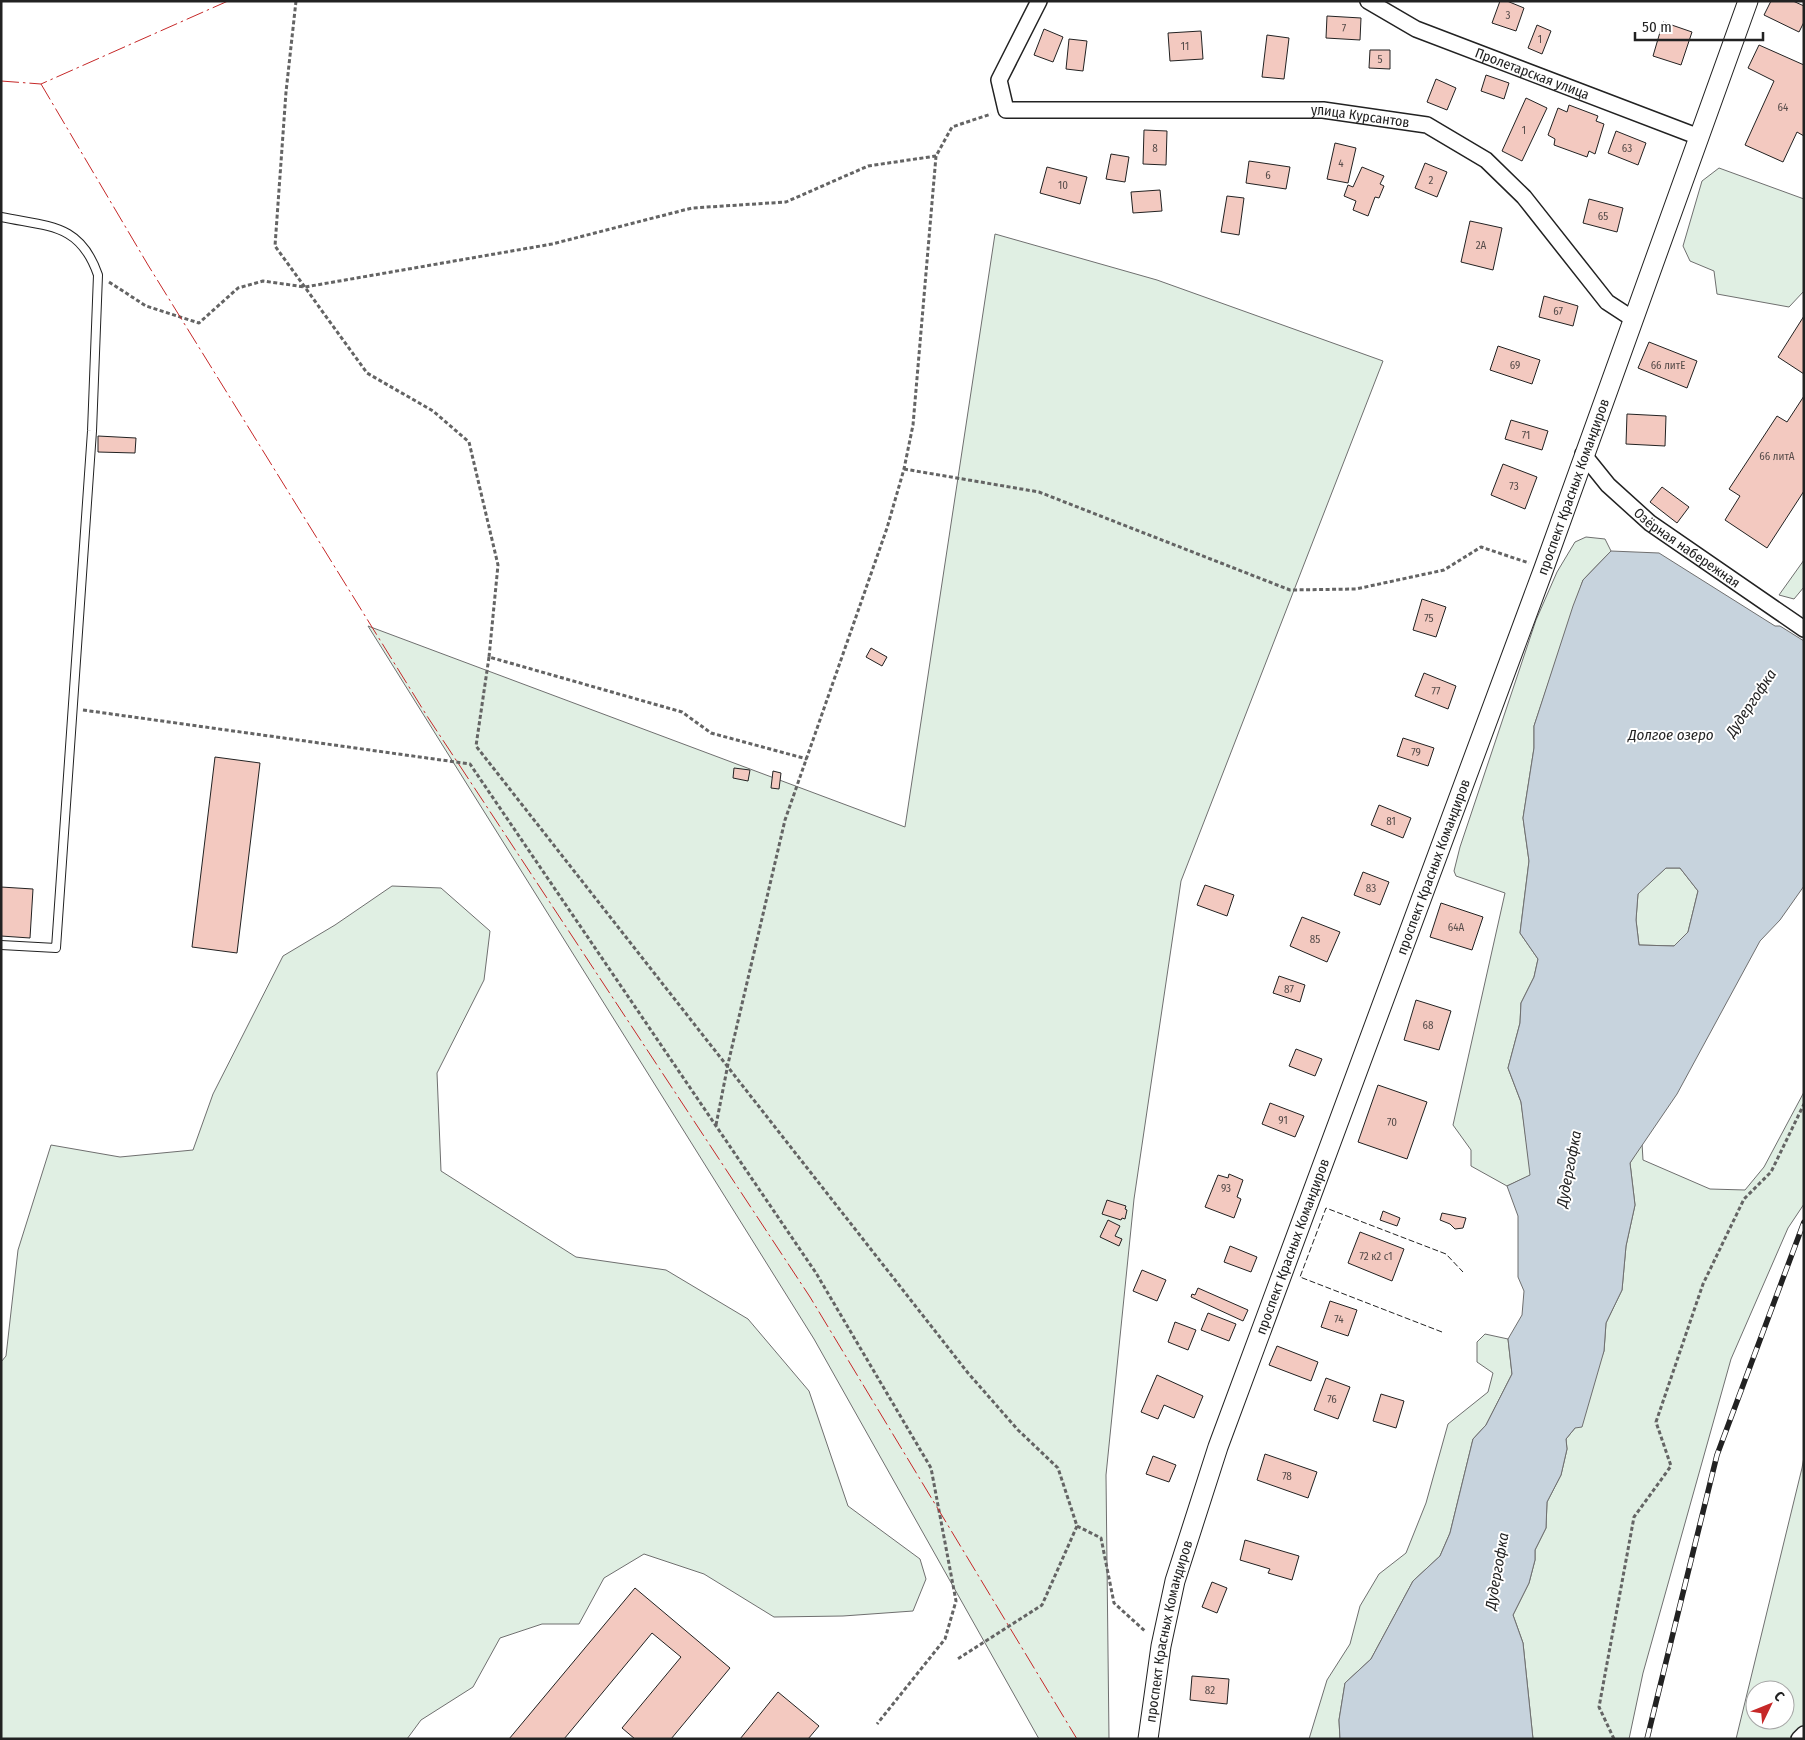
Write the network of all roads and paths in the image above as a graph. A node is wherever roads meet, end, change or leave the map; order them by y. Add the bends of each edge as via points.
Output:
1 (296, 1) edge
2 (1039, 1) edge
3 (1368, 1) edge
4 (1748, 1) edge
5 (1006, 110) junction
6 (1699, 137) junction
7 (936, 156) junction
8 (1, 217) edge
9 (98, 275) junction
10 (305, 287) junction
11 (1634, 319) junction
12 (1583, 454) junction
13 (904, 469) junction
14 (1544, 568) junction
15 (1804, 629) edge
16 (489, 657) junction
17 (73, 708) junction
18 (807, 758) junction
19 (1, 945) edge
20 (728, 1064) junction
21 (1804, 1104) edge
22 (716, 1125) junction
23 (1077, 1526) junction
24 (1161, 1646) junction
25 (956, 1660) dead end
26 (877, 1724) dead end
27 (1804, 1734) edge
28 (1148, 1739) edge
29 (1614, 1739) edge
30 (1799, 1739) edge

1 - 10 path via 275,246
2 - 5 street via 999,80
3 - 6 street, Пролетарская улица via 1416,29
4 - 6 street, проспект Красных Командиров
5 - 7 path via 952,127
5 - 11 street, улица Курсантов via 1323,110 1427,125 1486,160 1524,197 1607,302
6 - 11 street, проспект Красных Командиров
7 - 10 path via 868,166 786,202 692,208 552,244
7 - 13 path via 913,425
8 - 9 lane via 60,229 78,239 91,255
9 - 10 path via 146,306 198,323 238,288 263,281
9 - 17 lane via 92,431
10 - 16 path via 367,373 433,411 469,442 498,565
11 - 12 street, проспект Красных Командиров
12 - 14 street, проспект Красных Командиров
12 - 15 street, Озёрная набережная via 1608,485 1650,524
13 - 14 path via 1039,492 1290,590 1356,589 1444,570 1481,547
13 - 18 path via 887,528
14 - 24 street, проспект Красных Командиров via 1218,1447 1175,1581
16 - 18 path via 682,712 712,733
16 - 20 path via 476,746
17 - 19 lane via 56,948
17 - 22 path via 470,764
18 - 20 path via 785,820
20 - 22 path
20 - 23 path via 968,1373 1018,1430 1058,1468
21 - 29 path via 1771,1172 1744,1199 1707,1276 1656,1422 1671,1466 1634,1517 1599,1706
22 - 26 path via 816,1273 931,1468 956,1601 945,1639
23 - 24 path via 1102,1538 1114,1603
23 - 25 path via 1042,1605
24 - 28 street, проспект Красных Командиров
27 - 30 street

